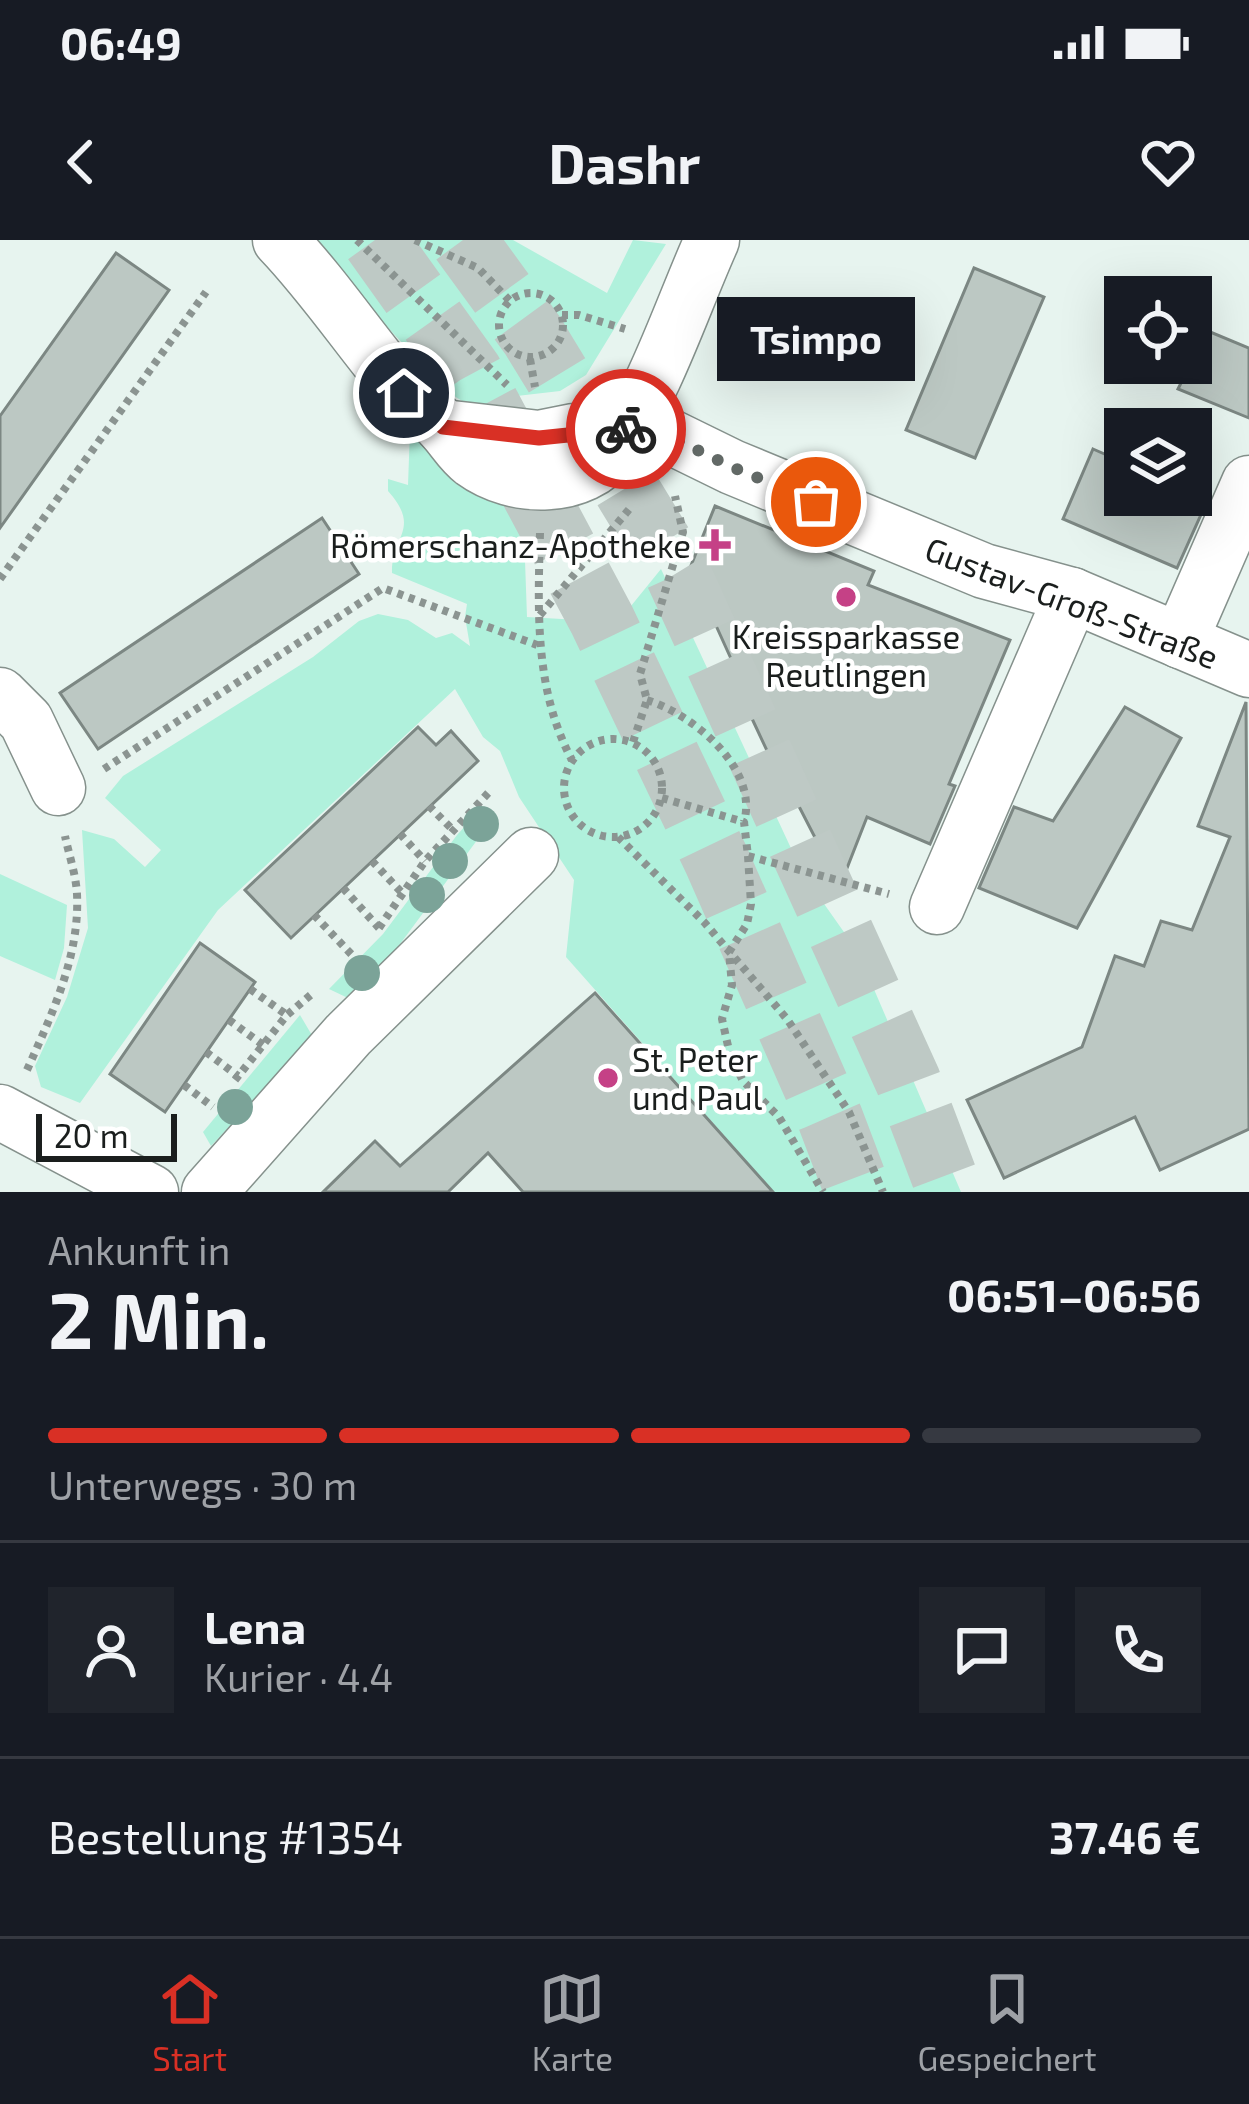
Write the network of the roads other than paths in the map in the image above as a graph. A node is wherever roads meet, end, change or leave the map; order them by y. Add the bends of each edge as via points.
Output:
1 (280, 240) edge
2 (702, 243) edge
3 (628, 424) junction
4 (1249, 483) edge
5 (1072, 595) junction
6 (1180, 641) junction
7 (1249, 670) edge
8 (0, 694) edge
9 (58, 788) road end
10 (530, 855) dead end
11 (937, 907) road end
12 (4, 1113) edge
13 (151, 1192) edge
14 (209, 1192) edge

1 - 3 street via 404,393 443,427 539,438
2 - 3 street
3 - 5 street, Gustav-Groß-Straße via 984,571
4 - 6 street
5 - 6 street, Gustav-Groß-Straße
5 - 11 street
6 - 7 street, Gustav-Groß-Straße
8 - 9 street via 26,721
10 - 14 street via 348,1034
12 - 13 street

